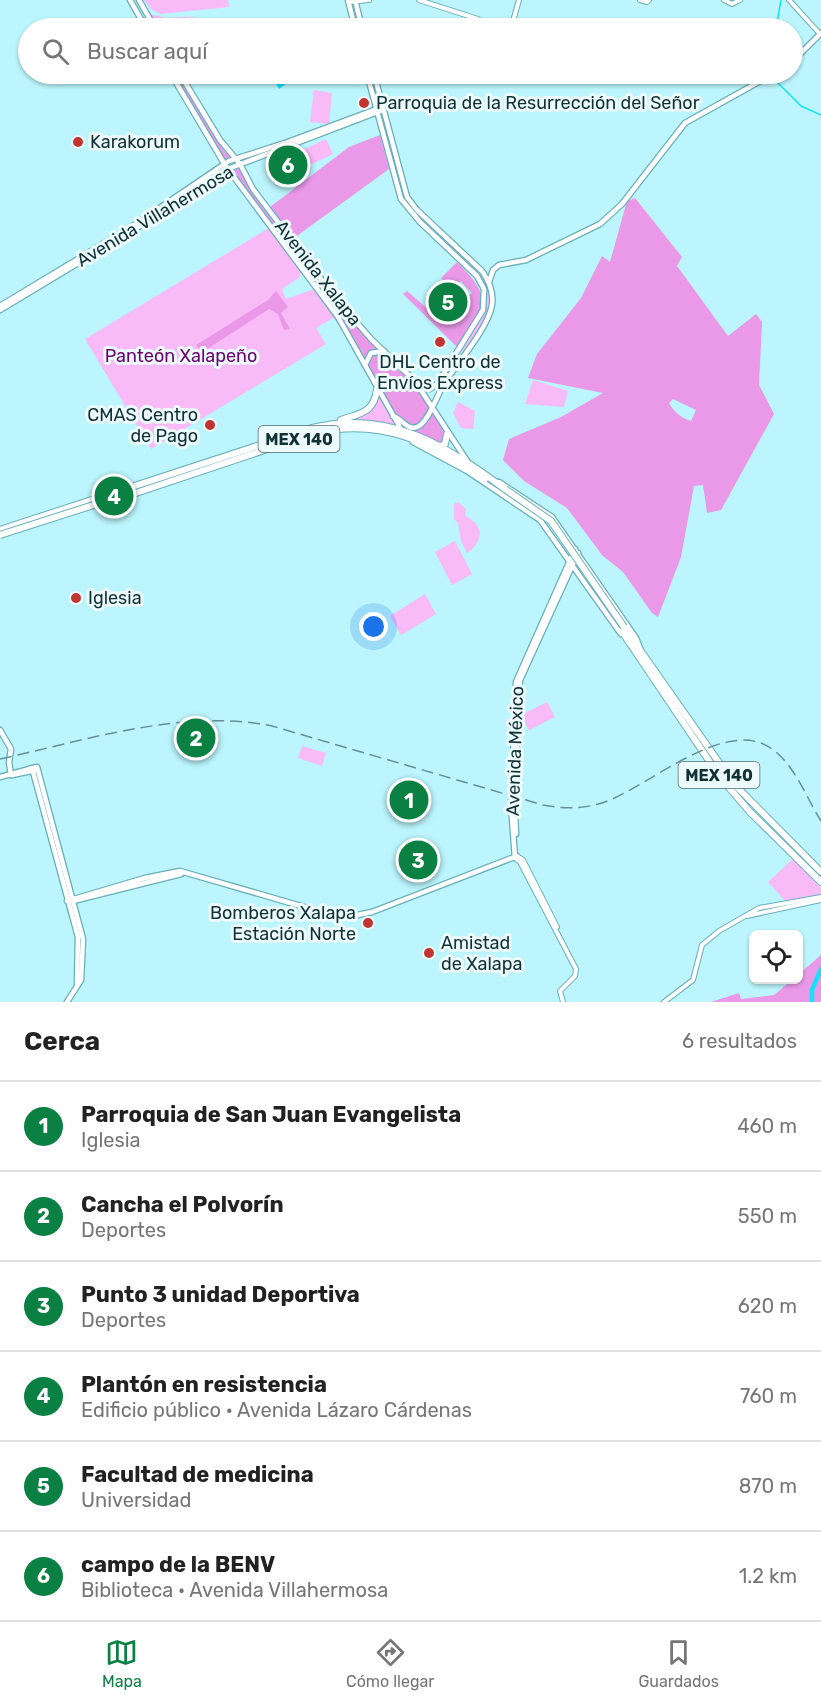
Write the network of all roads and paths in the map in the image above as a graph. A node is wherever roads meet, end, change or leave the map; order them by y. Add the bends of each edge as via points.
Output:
1 (130, 0) edge
2 (139, 0) edge
3 (369, 0) edge
4 (419, 0) edge
5 (519, 0) edge
6 (640, 0) edge
7 (649, 0) edge
8 (724, 0) edge
9 (740, 0) edge
10 (789, 0) edge
11 (352, 1) edge
12 (140, 18) edge
13 (149, 18) edge
14 (355, 18) edge
15 (358, 18) edge
16 (475, 18) edge
17 (514, 18) edge
18 (820, 34) edge
19 (803, 51) edge
20 (177, 84) edge
21 (186, 84) edge
22 (370, 84) edge
23 (377, 84) edge
24 (755, 84) edge
25 (383, 108) junction
26 (377, 110) junction
27 (220, 141) junction
28 (213, 145) junction
29 (238, 161) junction
30 (227, 167) junction
31 (253, 189) junction
32 (247, 194) junction
33 (482, 270) junction
34 (493, 270) junction
35 (489, 282) junction
36 (0, 308) edge
37 (384, 351) junction
38 (365, 367) junction
39 (441, 383) junction
40 (419, 387) junction
41 (377, 389) junction
42 (431, 406) junction
43 (393, 416) junction
44 (336, 423) junction
45 (404, 434) junction
46 (447, 434) junction
47 (440, 447) junction
48 (430, 448) junction
49 (469, 464) junction
50 (496, 482) junction
51 (504, 490) junction
52 (118, 495) junction
53 (41, 517) junction
54 (31, 523) junction
55 (39, 524) junction
56 (0, 534) edge
57 (576, 551) junction
58 (570, 561) junction
59 (639, 651) junction
60 (0, 724) edge
61 (0, 730) edge
62 (9, 760) junction
63 (10, 774) junction
64 (0, 777) edge
65 (517, 858) junction
66 (821, 872) edge
67 (821, 882) edge
68 (821, 898) edge
69 (70, 900) junction
70 (67, 1002) edge
71 (563, 1002) edge
72 (664, 1002) edge

1 - 12 main road
2 - 13 main road
3 - 11 street
4 - 16 street
5 - 17 street
6 - 7 street
8 - 9 street via 732,4
10 - 18 street
11 - 14 main road
11 - 15 main road
18 - 19 main road
20 - 28 main road, Avenida Xalapa
21 - 27 main road, Avenida Xalapa
22 - 26 main road
23 - 25 main road
24 - 34 main road via 685,123 622,204 600,224 545,252
25 - 26 main road, Avenida Villahermosa
25 - 33 main road via 407,197
26 - 29 main road, Avenida Villahermosa
26 - 39 main road via 401,199 477,276 484,289 483,310
27 - 28 main road
27 - 29 main road, Avenida Xalapa
28 - 30 main road, Avenida Xalapa
29 - 30 main road, Avenida Villahermosa
29 - 30 main road, Avenida Villahermosa
29 - 31 main road, Avenida Xalapa
30 - 32 main road, Avenida Xalapa
30 - 36 main road, Avenida Villahermosa via 138,227
31 - 32 main road
31 - 37 main road, Avenida Xalapa via 337,300
32 - 38 main road, Avenida Xalapa via 334,312
33 - 34 main road
33 - 35 main road
34 - 35 main road
35 - 39 main road via 489,315
37 - 38 main road via 371,353
37 - 40 main road, Avenida Xalapa
38 - 41 main road, Avenida Xalapa
39 - 40 main road via 430,389
39 - 42 main road
40 - 42 main road, Avenida Xalapa
41 - 43 main road, Avenida Xalapa
41 - 44 highway via 374,405 368,411
42 - 43 main road via 426,421 414,428
42 - 46 main road, Avenida Xalapa
43 - 45 main road, Avenida Xalapa
44 - 45 highway, MEX 140 via 374,422
44 - 52 highway, MEX 140
45 - 47 highway, MEX 140
45 - 48 highway, MEX 140
45 - 52 highway, MEX 140 via 348,427 315,433
45 - 58 main road via 540,520
46 - 47 highway via 447,442
46 - 49 main road, Avenida Xalapa
47 - 48 highway
47 - 49 highway, MEX 140
48 - 51 highway, MEX 140
49 - 50 highway, MEX 140
50 - 51 highway, MEX 140
50 - 57 main road via 548,513
51 - 59 highway, MEX 140, bridge via 551,521
52 - 53 highway, MEX 140
52 - 55 highway, MEX 140
52 - 56 highway, MEX 140, bridge
53 - 54 highway, MEX 140
53 - 55 highway
54 - 55 highway, MEX 140
54 - 56 highway, MEX 140
57 - 58 main road, Avenida México
57 - 59 main road via 636,638
58 - 59 main road via 629,645
58 - 65 main road, Avenida México via 520,680 513,783
59 - 66 highway, MEX 140 via 732,782
59 - 67 highway, MEX 140 via 720,777
60 - 62 main road via 13,747
61 - 62 main road via 10,747
62 - 63 main road
63 - 64 main road
63 - 69 main road via 35,769
65 - 69 main road via 348,917 186,873
65 - 71 street via 523,860 577,971 561,988
68 - 72 street via 762,907 715,934 700,949 693,980
69 - 70 main road via 83,942 81,980

